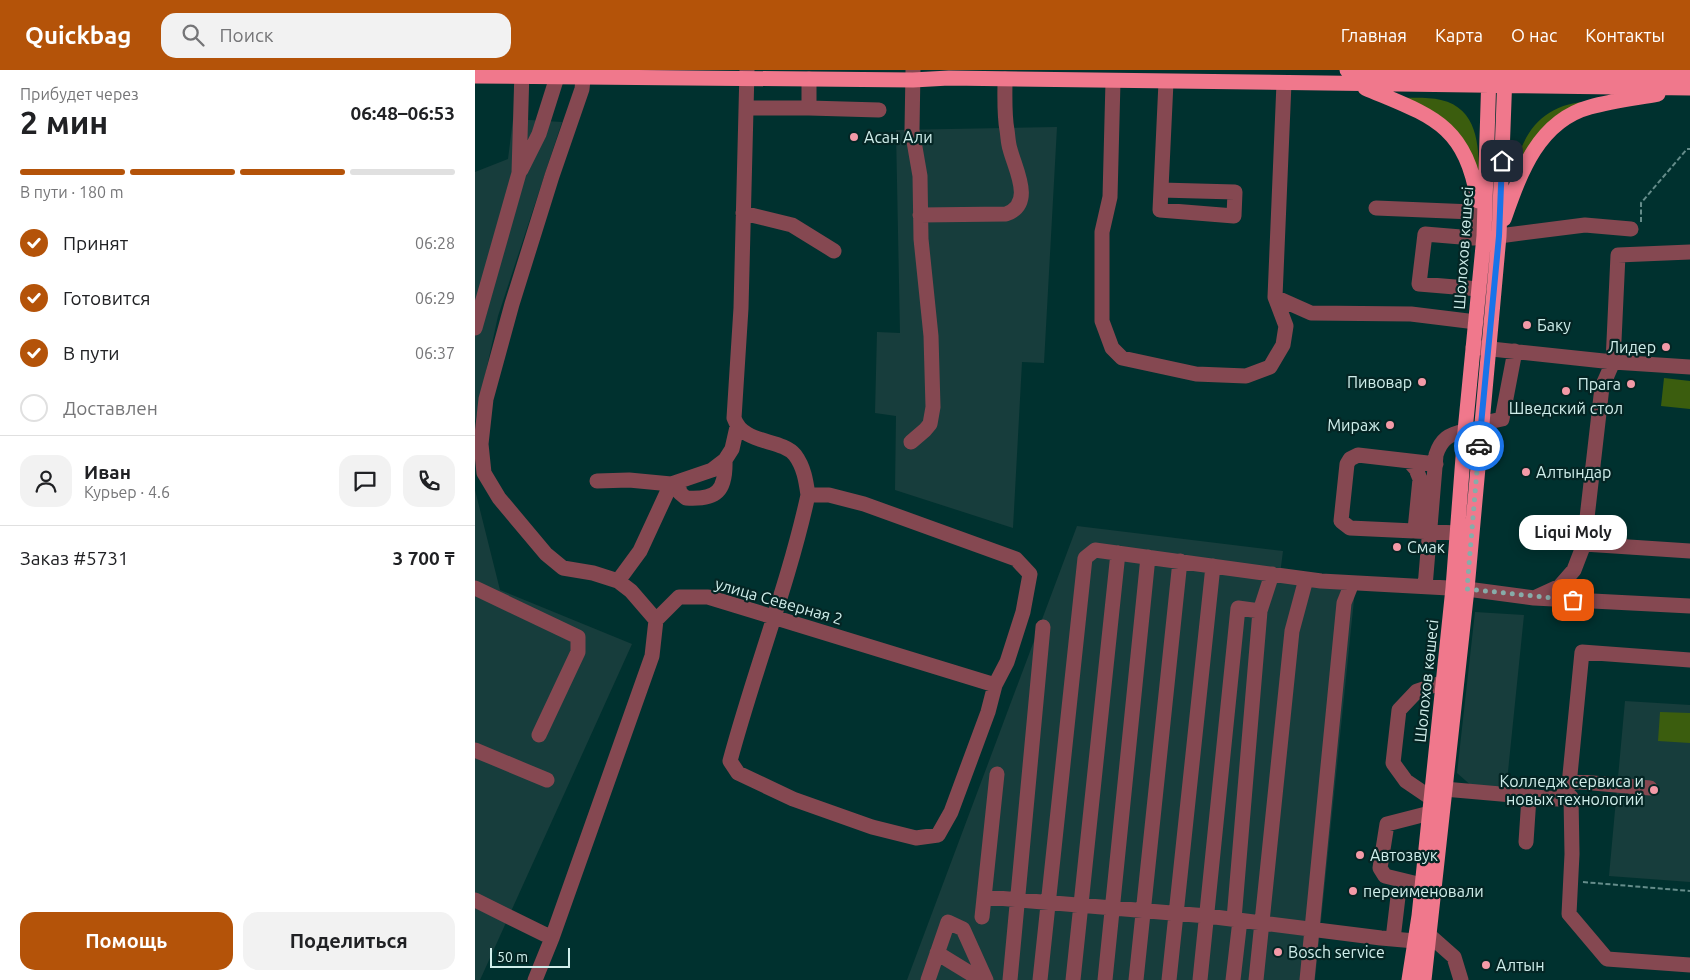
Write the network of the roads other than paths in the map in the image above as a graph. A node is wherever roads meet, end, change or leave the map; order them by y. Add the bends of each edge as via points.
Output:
1 (1347, 70) edge
2 (522, 73) edge
3 (584, 74) edge
4 (747, 74) edge
5 (913, 75) edge
6 (1358, 75) edge
7 (475, 76) edge
8 (801, 76) edge
9 (557, 77) junction
10 (1005, 79) junction
11 (1489, 80) junction
12 (1505, 80) junction
13 (1113, 81) junction
14 (1166, 82) junction
15 (1284, 83) junction
16 (1690, 84) edge
17 (746, 108) junction
18 (809, 108) junction
19 (879, 110) dead end
20 (519, 173) junction
21 (1161, 190) junction
22 (1376, 208) dead end
23 (743, 213) junction
24 (920, 215) junction
25 (1636, 229) road end
26 (1491, 236) junction
27 (834, 251) dead end
28 (1690, 252) edge
29 (1479, 289) junction
30 (1275, 297) junction
31 (1476, 322) junction
32 (475, 328) edge
33 (1473, 347) junction
34 (1489, 348) junction
35 (1515, 351) junction
36 (1613, 362) junction
37 (1690, 367) edge
38 (737, 427) junction
39 (1473, 431) junction
40 (911, 442) dead end
41 (725, 460) junction
42 (1409, 461) junction
43 (1436, 464) junction
44 (597, 482) dead end
45 (674, 483) junction
46 (808, 495) junction
47 (1415, 530) junction
48 (1431, 531) junction
49 (1457, 533) junction
50 (1584, 544) junction
51 (1690, 551) edge
52 (1118, 553) junction
53 (1148, 557) junction
54 (1180, 561) junction
55 (1213, 566) junction
56 (1272, 574) junction
57 (1306, 579) junction
58 (617, 581) junction
59 (1352, 583) junction
60 (1425, 587) junction
61 (475, 588) edge
62 (1460, 589) junction
63 (1535, 598) junction
64 (1690, 606) edge
65 (1260, 611) junction
66 (775, 616) junction
67 (657, 620) junction
68 (1043, 627) dead end
69 (1690, 660) edge
70 (1443, 682) junction
71 (995, 685) junction
72 (539, 735) dead end
73 (475, 750) edge
74 (997, 774) dead end
75 (547, 780) dead end
76 (1570, 781) junction
77 (1650, 788) dead end
78 (1444, 789) junction
79 (1529, 797) junction
80 (1558, 799) junction
81 (1431, 806) junction
82 (1526, 842) dead end
83 (1423, 885) junction
84 (985, 897) junction
85 (1398, 897) dead end
86 (1016, 899) junction
87 (475, 900) edge
88 (1048, 902) junction
89 (1080, 905) junction
90 (1112, 908) junction
91 (1143, 910) junction
92 (1176, 913) junction
93 (1207, 916) junction
94 (982, 918) dead end
95 (1237, 919) junction
96 (1261, 922) junction
97 (1313, 929) junction
98 (552, 938) junction
99 (1424, 938) junction
100 (1393, 939) junction
101 (937, 954) junction
102 (1690, 965) edge
103 (1411, 979) edge
104 (535, 980) edge
105 (928, 980) edge
106 (981, 980) edge
107 (986, 980) edge
108 (1010, 980) edge
109 (1040, 980) edge
110 (1073, 980) edge
111 (1105, 980) edge
112 (1136, 980) edge
113 (1169, 980) edge
114 (1200, 980) edge
115 (1233, 980) edge
116 (1255, 980) edge
117 (1307, 980) edge
118 (1461, 980) edge

1 - 6 highway
2 - 7 highway
2 - 9 highway
2 - 20 street
3 - 4 highway
3 - 9 highway
3 - 58 street via 583,89 552,176 486,399 481,444 483,473 499,498 546,554 563,568
4 - 8 highway
4 - 17 street
5 - 8 highway
5 - 10 highway
5 - 24 street via 912,130 920,176
6 - 11 highway
6 - 15 highway
6 - 26 highway via 1451,134 1468,159
8 - 18 street
9 - 20 street via 539,134
10 - 13 highway
10 - 24 street via 1009,148 1022,181 1015,211 1006,214
11 - 12 highway
11 - 26 highway, Шолохов көшесі
12 - 16 highway
12 - 26 highway
13 - 14 highway
13 - 30 street via 1109,197 1102,232 1102,321 1113,348 1122,358 1196,374 1246,376 1270,367 1283,345 1285,326
14 - 15 highway
14 - 21 street
15 - 30 street
16 - 26 highway via 1589,108 1570,116 1547,133 1529,159
17 - 18 street
17 - 23 street
18 - 19 street
20 - 32 street
21 - 21 street via 1160,210 1234,216 1235,192
22 - 26 street via 1473,212
23 - 27 street via 792,226
23 - 38 street via 734,418
24 - 40 street via 931,336 933,407 930,424
25 - 26 street via 1585,225
26 - 29 highway, Шолохов көшесі
26 - 29 street via 1473,238 1425,234 1419,284
26 - 34 highway, Шолохов көшесі
28 - 36 street via 1618,255
29 - 31 highway, Шолохов көшесі
30 - 31 street via 1311,313 1411,314
31 - 33 highway, Шолохов көшесі
33 - 34 street
33 - 39 highway, Шолохов көшесі via 1470,384
34 - 35 street
34 - 39 highway, Шолохов көшесі
35 - 36 street
35 - 39 street via 1502,419
36 - 37 street
36 - 50 street via 1602,387
38 - 41 street via 732,449
38 - 46 street via 794,454 803,471
39 - 43 street via 1451,434 1445,439 1439,446
39 - 49 highway, Шолохов көшесі
39 - 62 highway, Шолохов көшесі via 1477,464
41 - 45 street via 712,470
41 - 45 street via 726,479 719,490 702,499 686,498
42 - 43 street
42 - 47 street via 1420,479
42 - 47 street via 1358,454 1350,459 1341,521 1350,528
43 - 48 street
44 - 45 street
45 - 58 street via 640,551
46 - 66 street via 799,539
46 - 71 street via 864,504 1016,560 1030,574 1023,612 1007,662
47 - 48 street
48 - 49 street
48 - 60 street
49 - 62 highway, Шолохов көшесі
50 - 51 street
50 - 63 street via 1574,570 1561,586
52 - 53 street
52 - 88 street via 1095,550 1085,558
52 - 89 street
53 - 54 street
53 - 90 street
54 - 55 street
54 - 91 street
55 - 56 street
55 - 92 street
56 - 57 street
56 - 65 street
57 - 59 street
57 - 96 street via 1292,631
58 - 67 street via 631,591
59 - 60 street
59 - 97 street via 1344,603
60 - 62 street
61 - 72 street via 578,637 578,652
62 - 63 street
62 - 70 highway, Шолохов көшесі
62 - 78 highway, Шолохов көшесі
63 - 64 street
65 - 93 street via 1238,608
65 - 95 street
66 - 67 street, улица Северная 2 via 708,597 679,597
66 - 71 street, улица Северная 2
66 - 71 street via 730,761 738,773 762,786 872,827 916,838 938,835 951,812
67 - 98 street via 652,656
68 - 86 street
69 - 76 street via 1582,652
70 - 81 highway, Шолохов көшесі
70 - 81 street via 1417,691 1399,710 1393,763
73 - 75 street
74 - 84 street
76 - 77 street
76 - 80 street
78 - 79 street
78 - 99 highway, Шолохов көшесі
79 - 80 street
79 - 82 street
80 - 102 street via 1571,797 1569,914 1607,959
81 - 83 highway, Шолохов көшесі
81 - 83 street via 1387,824 1380,868 1385,876
83 - 99 highway, Шолохов көшесі
84 - 86 street
84 - 94 street
85 - 100 street
86 - 88 street
86 - 108 street
87 - 98 street
88 - 89 street
88 - 109 street
89 - 90 street
89 - 110 street
90 - 91 street
90 - 111 street
91 - 92 street
91 - 112 street
92 - 93 street
92 - 113 street
93 - 95 street
93 - 114 street
95 - 96 street
95 - 115 street
96 - 97 street
96 - 116 street
97 - 100 street
97 - 117 street
98 - 104 street
99 - 100 street
99 - 103 highway, Шолохов көшесі
99 - 118 street via 1454,957
101 - 105 street
101 - 106 street
101 - 107 street via 948,922 963,929

